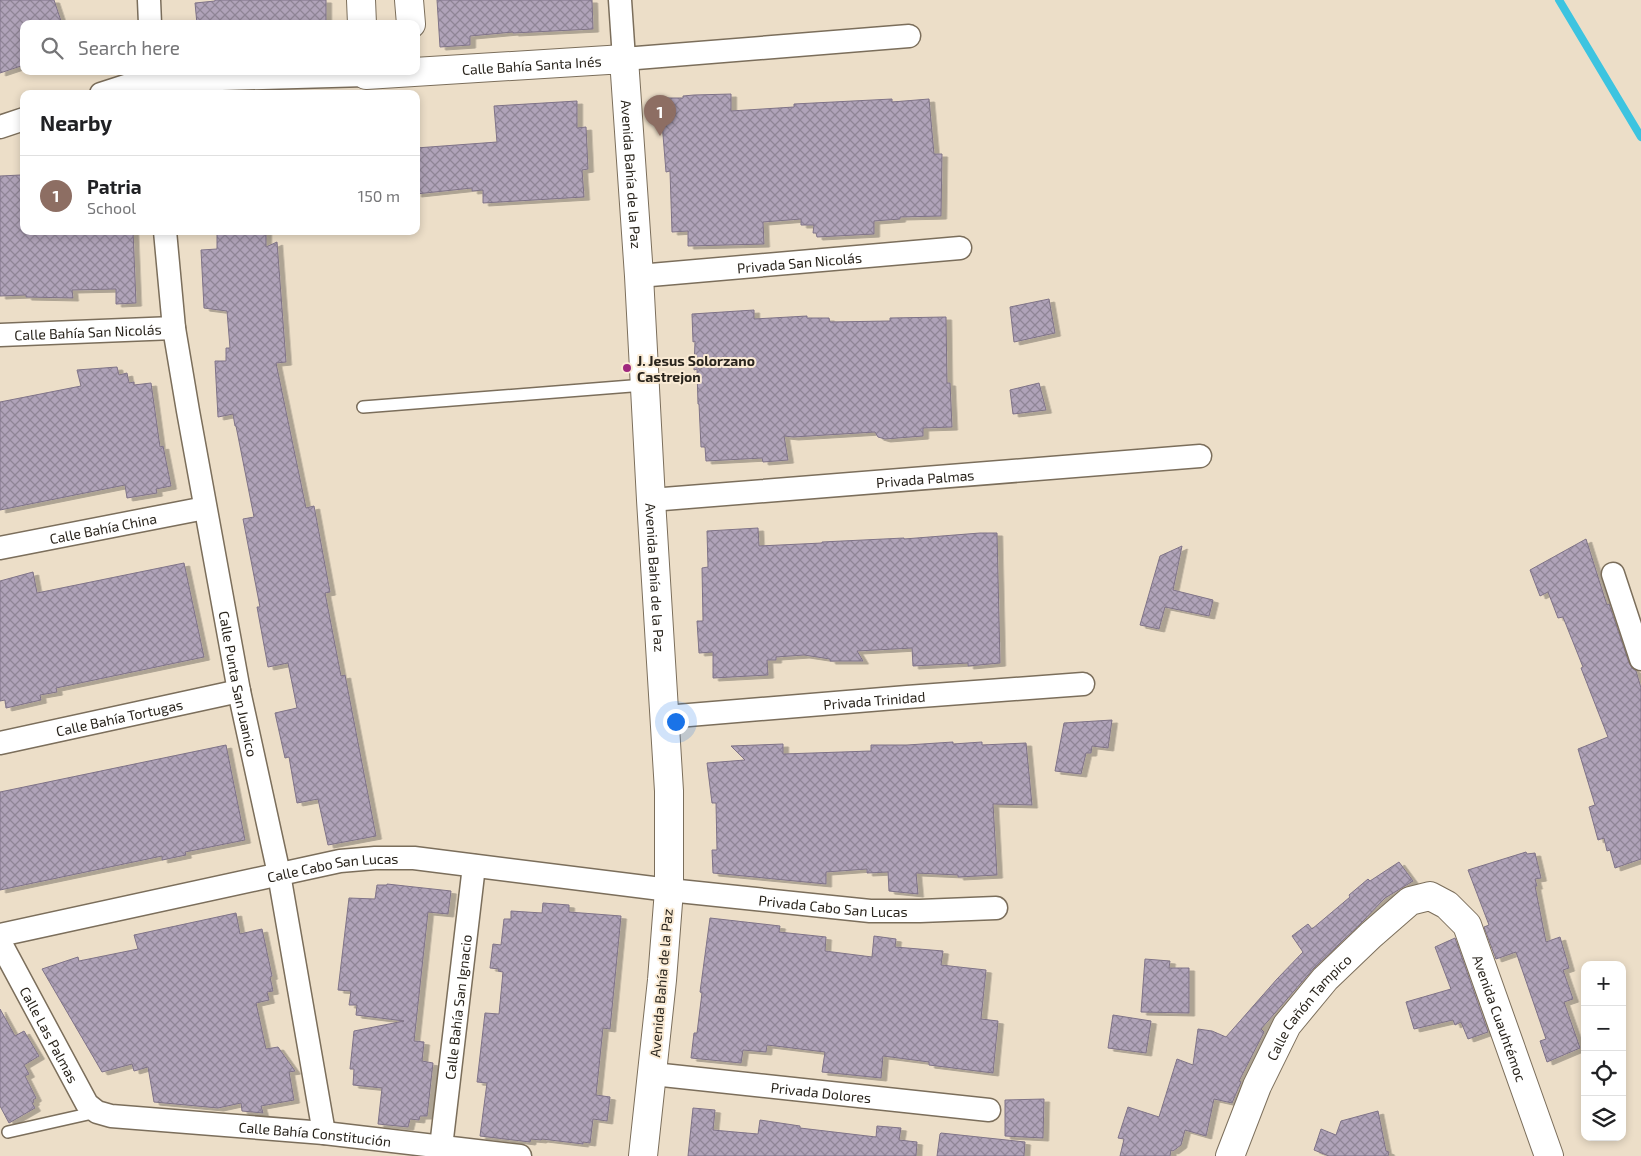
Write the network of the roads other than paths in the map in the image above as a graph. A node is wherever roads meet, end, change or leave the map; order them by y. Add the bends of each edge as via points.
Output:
1 (149, 0) edge
2 (361, 0) edge
3 (409, 0) edge
4 (620, 0) edge
5 (150, 20) edge
6 (362, 20) edge
7 (411, 20) edge
8 (909, 36) dead end
9 (624, 59) junction
10 (420, 72) edge
11 (319, 75) edge
12 (154, 82) edge
13 (113, 90) edge
14 (20, 120) edge
15 (0, 127) edge
16 (165, 235) edge
17 (960, 248) dead end
18 (639, 276) junction
19 (174, 328) junction
20 (0, 335) edge
21 (644, 385) junction
22 (363, 407) dead end
23 (1200, 456) dead end
24 (650, 500) junction
25 (205, 508) junction
26 (0, 548) edge
27 (1613, 574) dead end
28 (1641, 659) edge
29 (1083, 684) dead end
30 (239, 691) junction
31 (665, 717) junction
32 (0, 743) edge
33 (474, 866) junction
34 (279, 874) junction
35 (669, 890) junction
36 (1430, 896) joint
37 (996, 908) dead end
38 (0, 935) edge
39 (0, 942) edge
40 (653, 1074) junction
41 (990, 1110) dead end
42 (104, 1114) junction
43 (8, 1132) dead end
44 (324, 1133) junction
45 (441, 1147) junction
46 (520, 1156) edge
47 (643, 1156) edge
48 (1230, 1156) edge
49 (1549, 1156) edge

1 - 5 street
2 - 6 main road
3 - 7 main road
4 - 9 street, Avenida Bahía de la Paz
8 - 9 street, Calle Bahía Santa Inés
9 - 10 main road, Calle Bahía Santa Inés
9 - 18 main road, Avenida Bahía de la Paz
11 - 12 street, Calle Bahía Santa Inés
12 - 13 street
14 - 15 street
16 - 19 street, Calle Punta San Juanico
17 - 18 street, Privada San Nicolás
18 - 21 main road, Avenida Bahía de la Paz
19 - 20 street, Calle Bahía San Nicolás
19 - 25 street, Calle Punta San Juanico
21 - 22 lane
21 - 24 main road, Avenida Bahía de la Paz
23 - 24 street, Privada Palmas
24 - 31 main road, Avenida Bahía de la Paz
25 - 26 street, Calle Bahía China
25 - 30 street, Calle Punta San Juanico
27 - 28 street
29 - 31 street, Privada Trinidad
30 - 32 street, Calle Bahía Tortugas
30 - 34 street, Calle Punta San Juanico
31 - 35 main road, Avenida Bahía de la Paz
33 - 34 street, Calle Cabo San Lucas via 414,858 375,858 340,861
33 - 35 street, Calle Cabo San Lucas
33 - 45 street, Calle Bahía San Ignacio
34 - 38 street, Calle Cabo San Lucas
34 - 44 street, Calle Punta San Juanico
35 - 37 street, Privada Cabo San Lucas via 870,911
35 - 40 main road, Avenida Bahía de la Paz
36 - 48 main road, Calle Cañón Tampico via 1410,901 1371,935 1325,979 1287,1025 1257,1086
36 - 49 main road, Avenida Cuauhtémoc via 1446,905 1467,925
39 - 42 street, Calle Las Palmas via 87,1104
40 - 41 street, Privada Dolores
40 - 47 main road, Avenida Bahía de la Paz
42 - 43 lane
42 - 44 street, Calle Bahía Constitución
44 - 45 street, Calle Bahía Constitución
45 - 46 street, Calle Bahía Constitución

